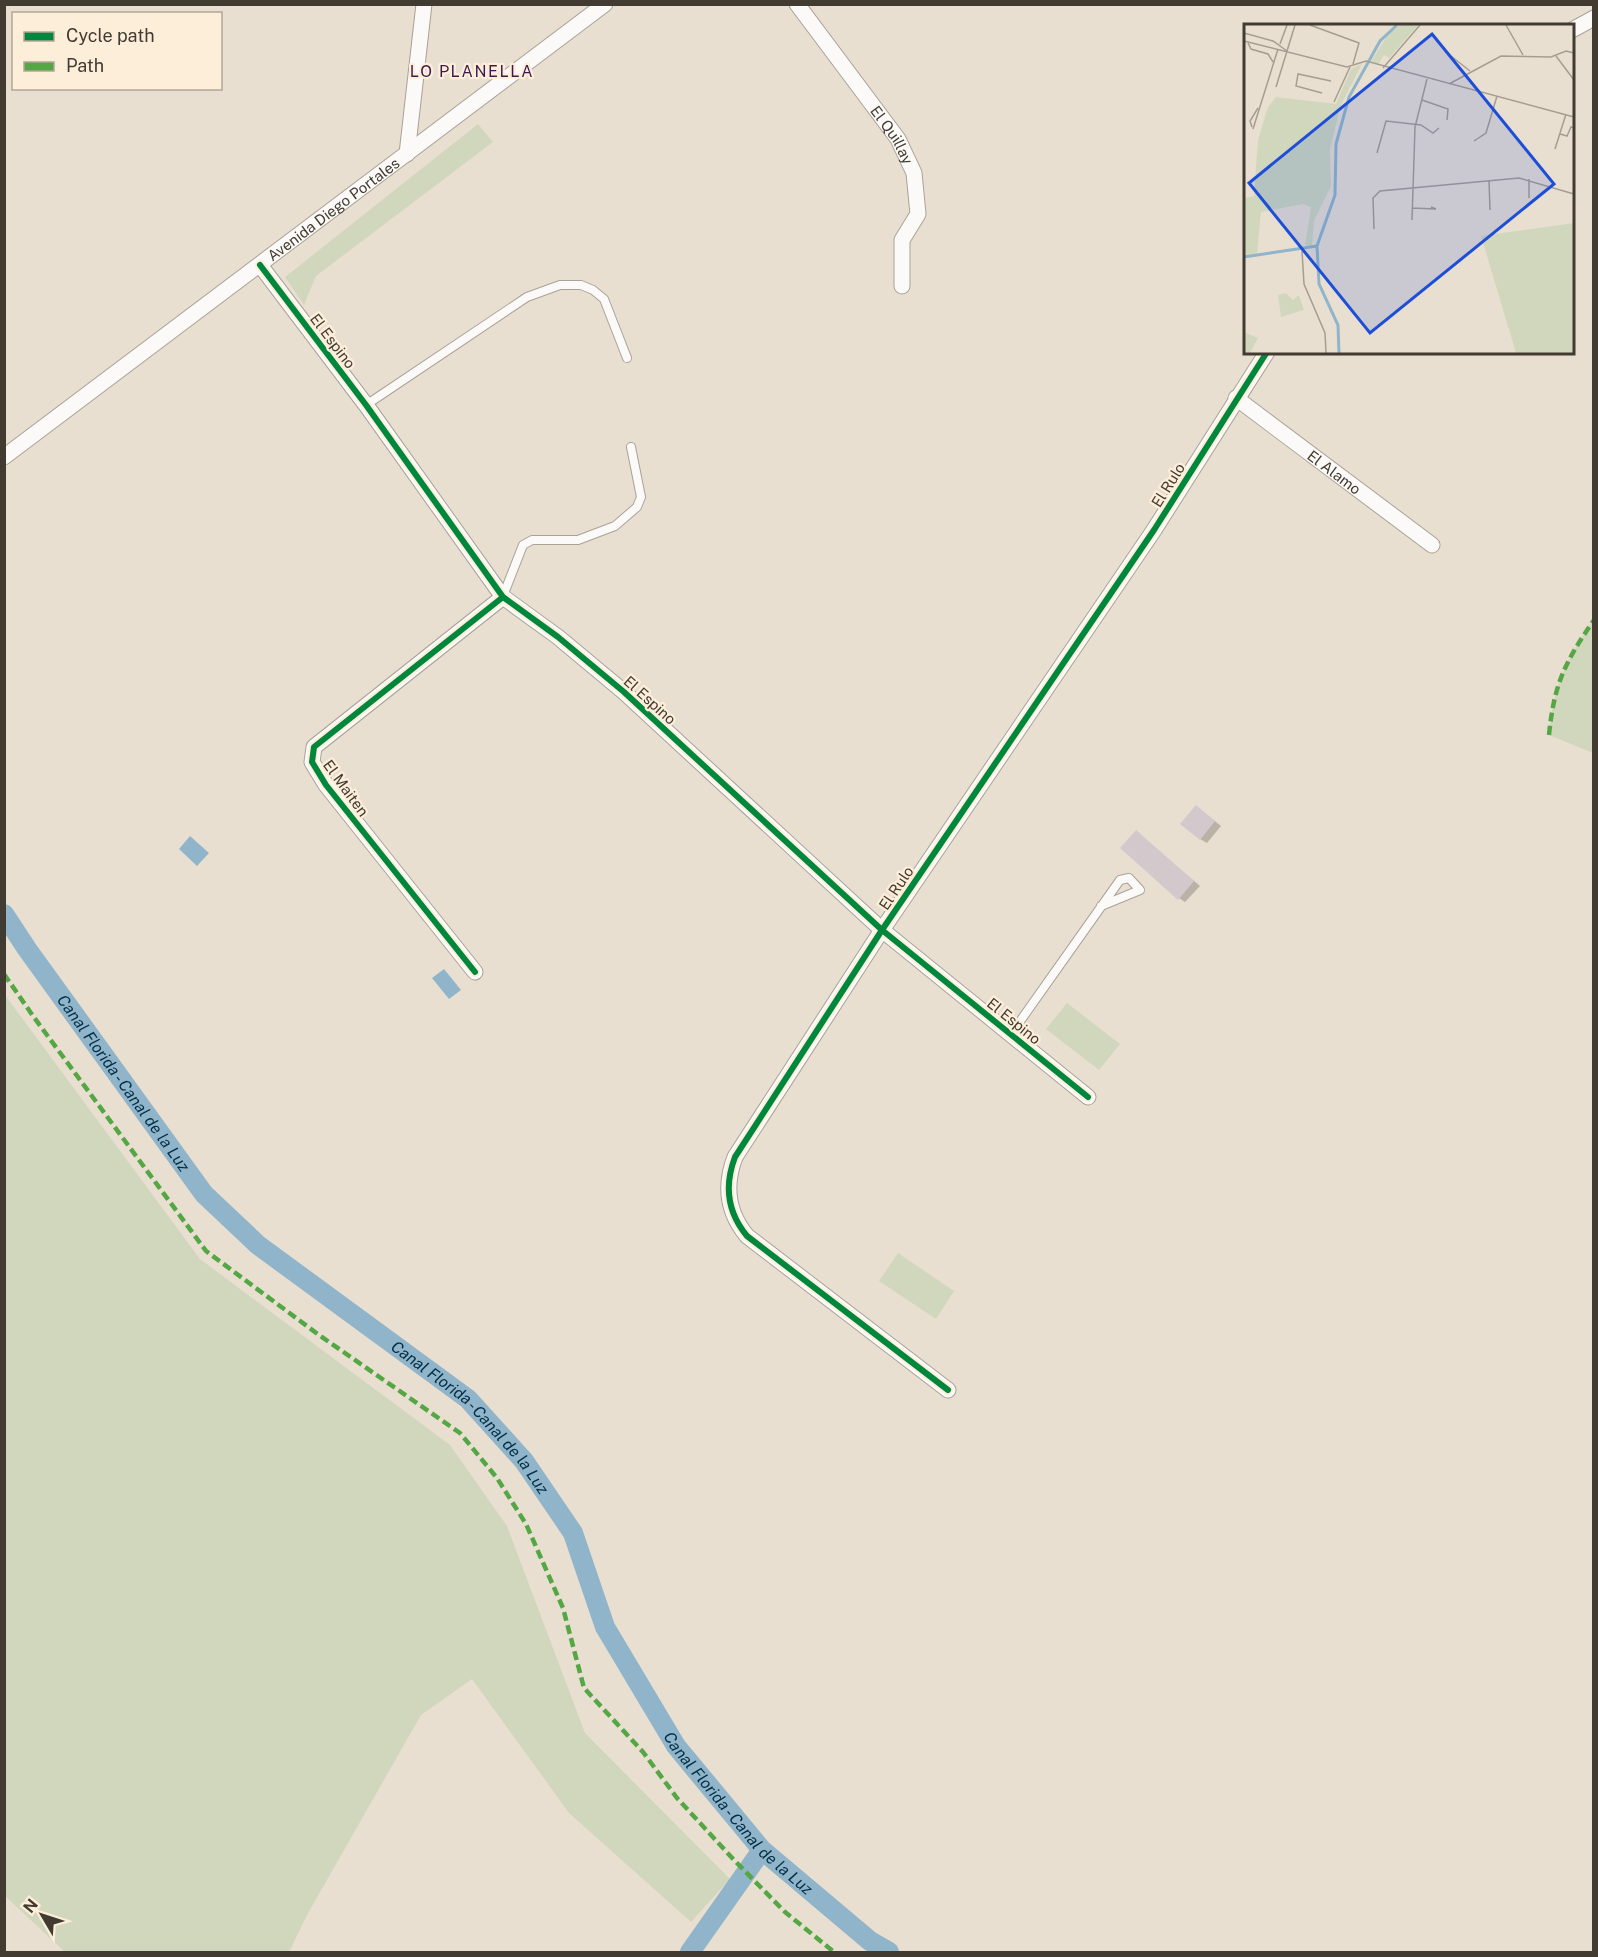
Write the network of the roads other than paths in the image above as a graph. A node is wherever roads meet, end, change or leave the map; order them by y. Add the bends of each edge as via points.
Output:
1 (424, 4) edge
2 (605, 4) edge
3 (797, 4) edge
4 (1593, 18) edge
5 (1574, 29) edge
6 (407, 154) junction
7 (260, 265) junction
8 (903, 286) dead end
9 (1266, 354) edge
10 (627, 358) dead end
11 (1236, 398) junction
12 (366, 405) junction
13 (631, 447) dead end
14 (4, 457) edge
15 (1432, 544) dead end
16 (503, 597) junction
17 (1101, 906) junction
18 (882, 930) junction
19 (475, 972) dead end
20 (1011, 1034) junction
21 (1088, 1096) dead end
22 (948, 1390) dead end

1 - 6 street
2 - 6 street, Avenida Diego Portales
3 - 8 street, El Quillay via 898,139 914,173 918,214 902,240
4 - 5 street
6 - 7 street, Avenida Diego Portales
7 - 12 street, El Espino
7 - 14 street, Avenida Diego Portales
9 - 11 street, El Rulo
10 - 12 lane via 604,299 581,285 560,285 527,297
11 - 15 street, El Alamo
11 - 18 street, El Rulo via 1154,530
12 - 16 street, El Espino
13 - 16 lane via 641,497 637,507 615,526 578,540 532,540 523,545
16 - 18 street, El Espino via 624,692
16 - 19 street, El Maiten via 314,747 312,762
17 - 17 lane via 1120,880 1129,878 1140,890
17 - 20 lane
18 - 20 street, El Espino
18 - 22 street, El Rulo via 735,1157 728,1194 734,1217 747,1236
20 - 21 street, El Espino

